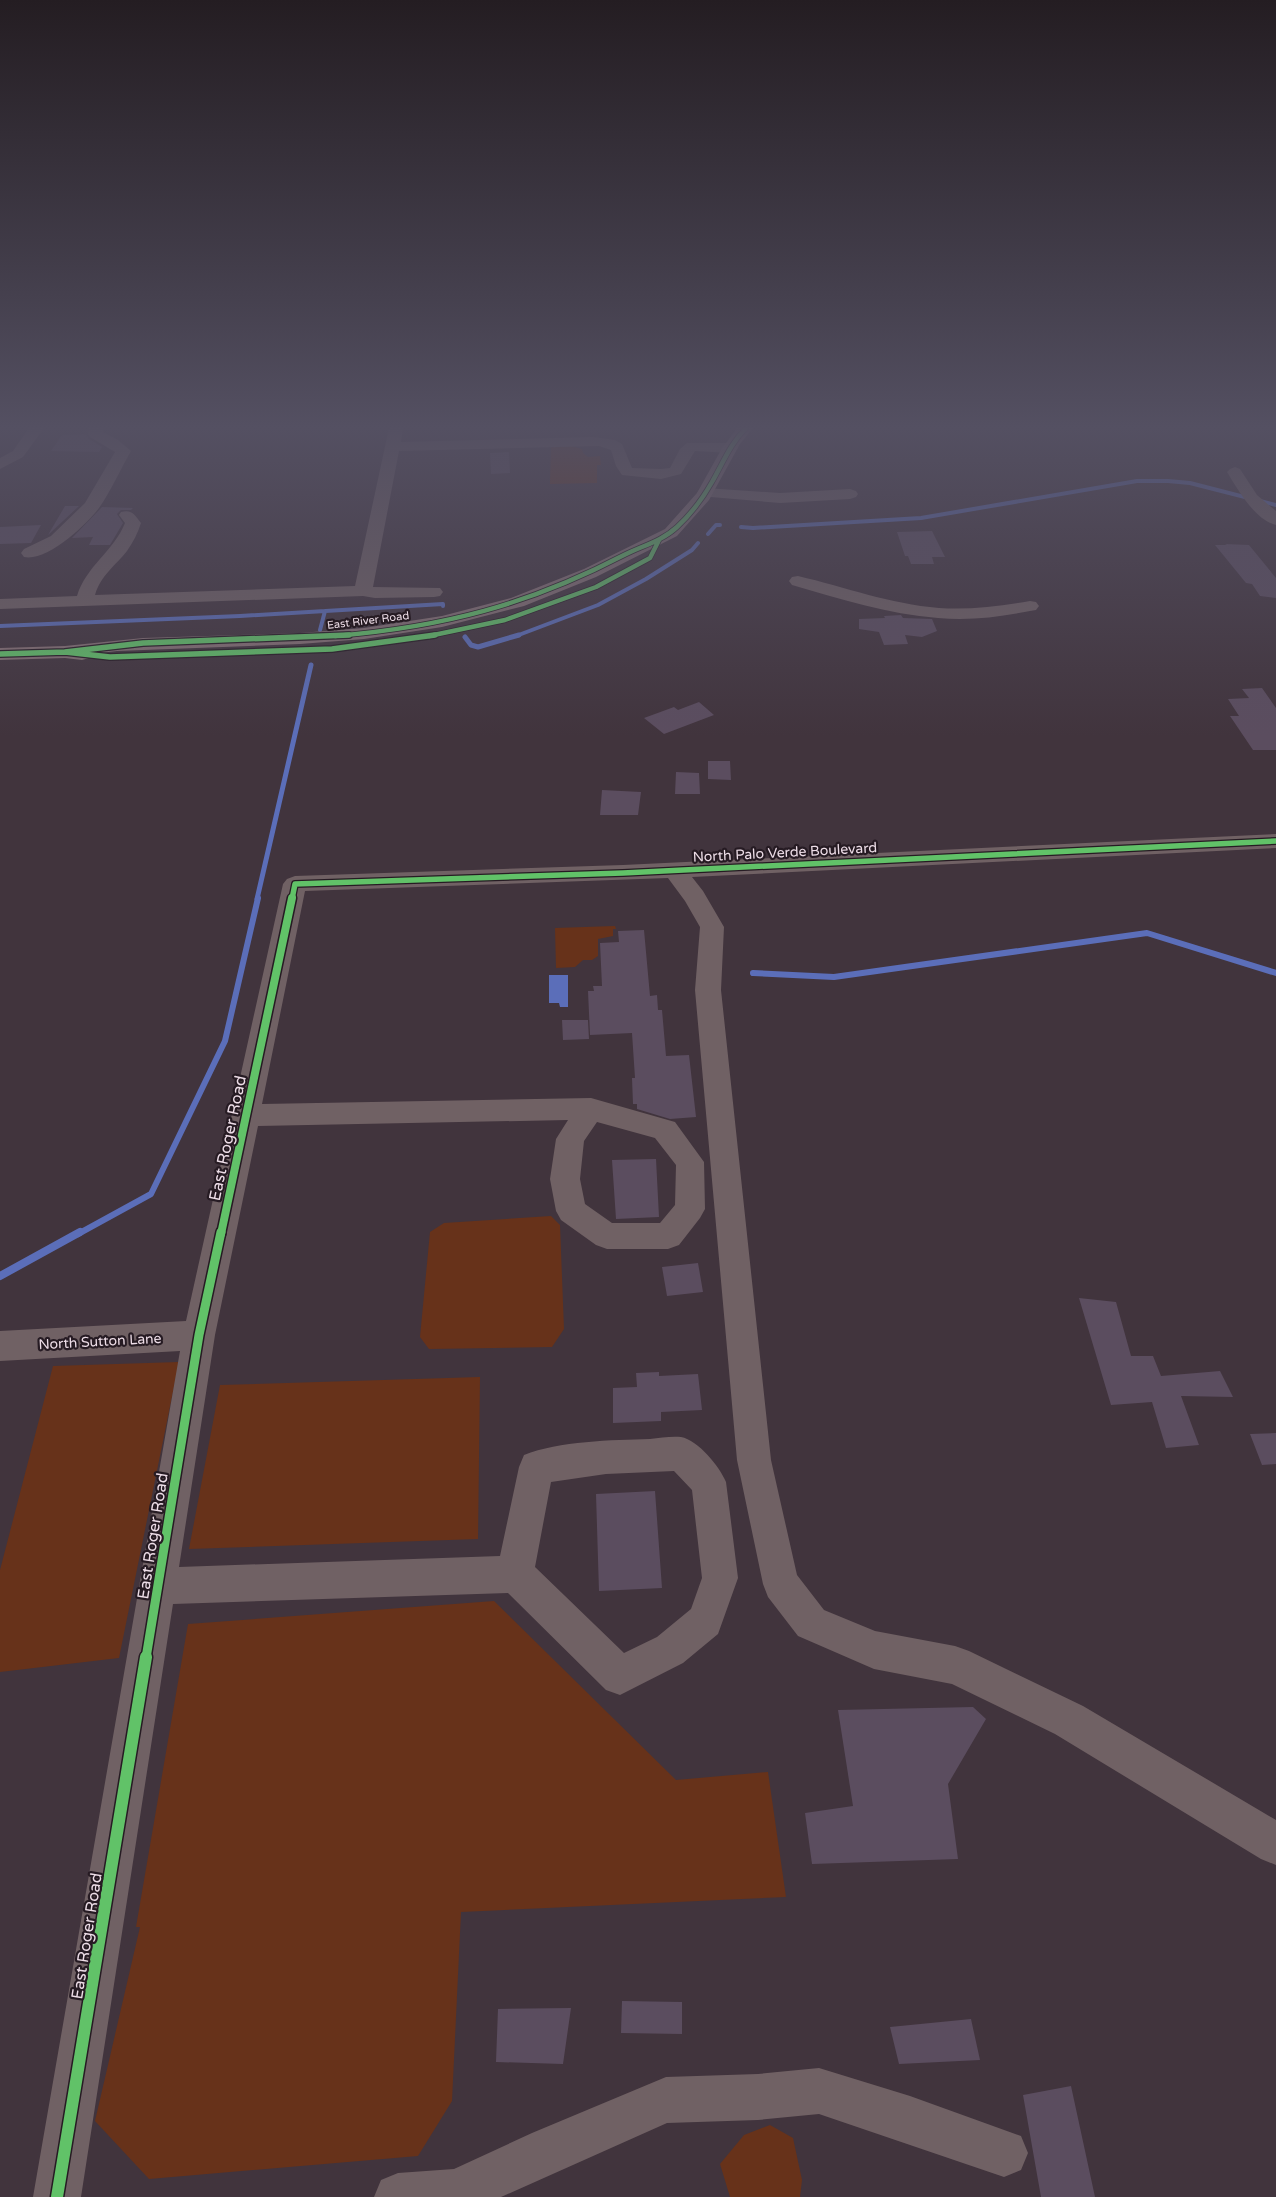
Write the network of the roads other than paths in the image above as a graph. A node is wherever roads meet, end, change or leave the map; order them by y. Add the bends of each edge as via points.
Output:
1 (67, 531) edge
2 (131, 531) edge
3 (375, 531) edge
4 (672, 531) edge
5 (30, 553) dead end
6 (798, 581) dead end
7 (362, 591) junction
8 (434, 592) dead end
9 (85, 601) junction
10 (0, 604) edge
11 (1030, 606) dead end
12 (0, 654) edge
13 (1276, 841) edge
14 (674, 870) junction
15 (295, 884) joint
16 (591, 1109) junction
17 (246, 1115) junction
18 (199, 1335) junction
19 (0, 1346) edge
20 (515, 1574) junction
21 (158, 1586) junction
22 (1276, 1844) edge
23 (1004, 2153) dead end
24 (57, 2197) edge
25 (398, 2197) edge

1 - 5 street via 57,540
2 - 9 street via 114,556 92,578
3 - 7 street
4 - 12 main road, East River Road via 659,540 650,558 596,587 535,611 445,634 315,650 110,657 65,652
6 - 11 street via 920,613 958,615
7 - 8 street
7 - 9 street
9 - 10 street
13 - 14 street, North Palo Verde Boulevard
14 - 15 street, North Palo Verde Boulevard
14 - 22 street via 712,927 708,990 754,1460 781,1584 811,1623 874,1650 955,1665 1069,1720
15 - 17 street, East Roger Road
16 - 16 street via 665,1130 690,1162 690,1209 668,1236 607,1236 571,1211 566,1179 570,1139
16 - 17 street
17 - 18 street, East Roger Road
18 - 19 street, North Sutton Lane
18 - 21 street, East Roger Road
20 - 20 street via 620,1676 670,1650 705,1621 720,1578 709,1482 681,1454 606,1457 536,1466
20 - 21 street
21 - 24 street, East Roger Road
23 - 25 street via 819,2092 666,2100 456,2193

